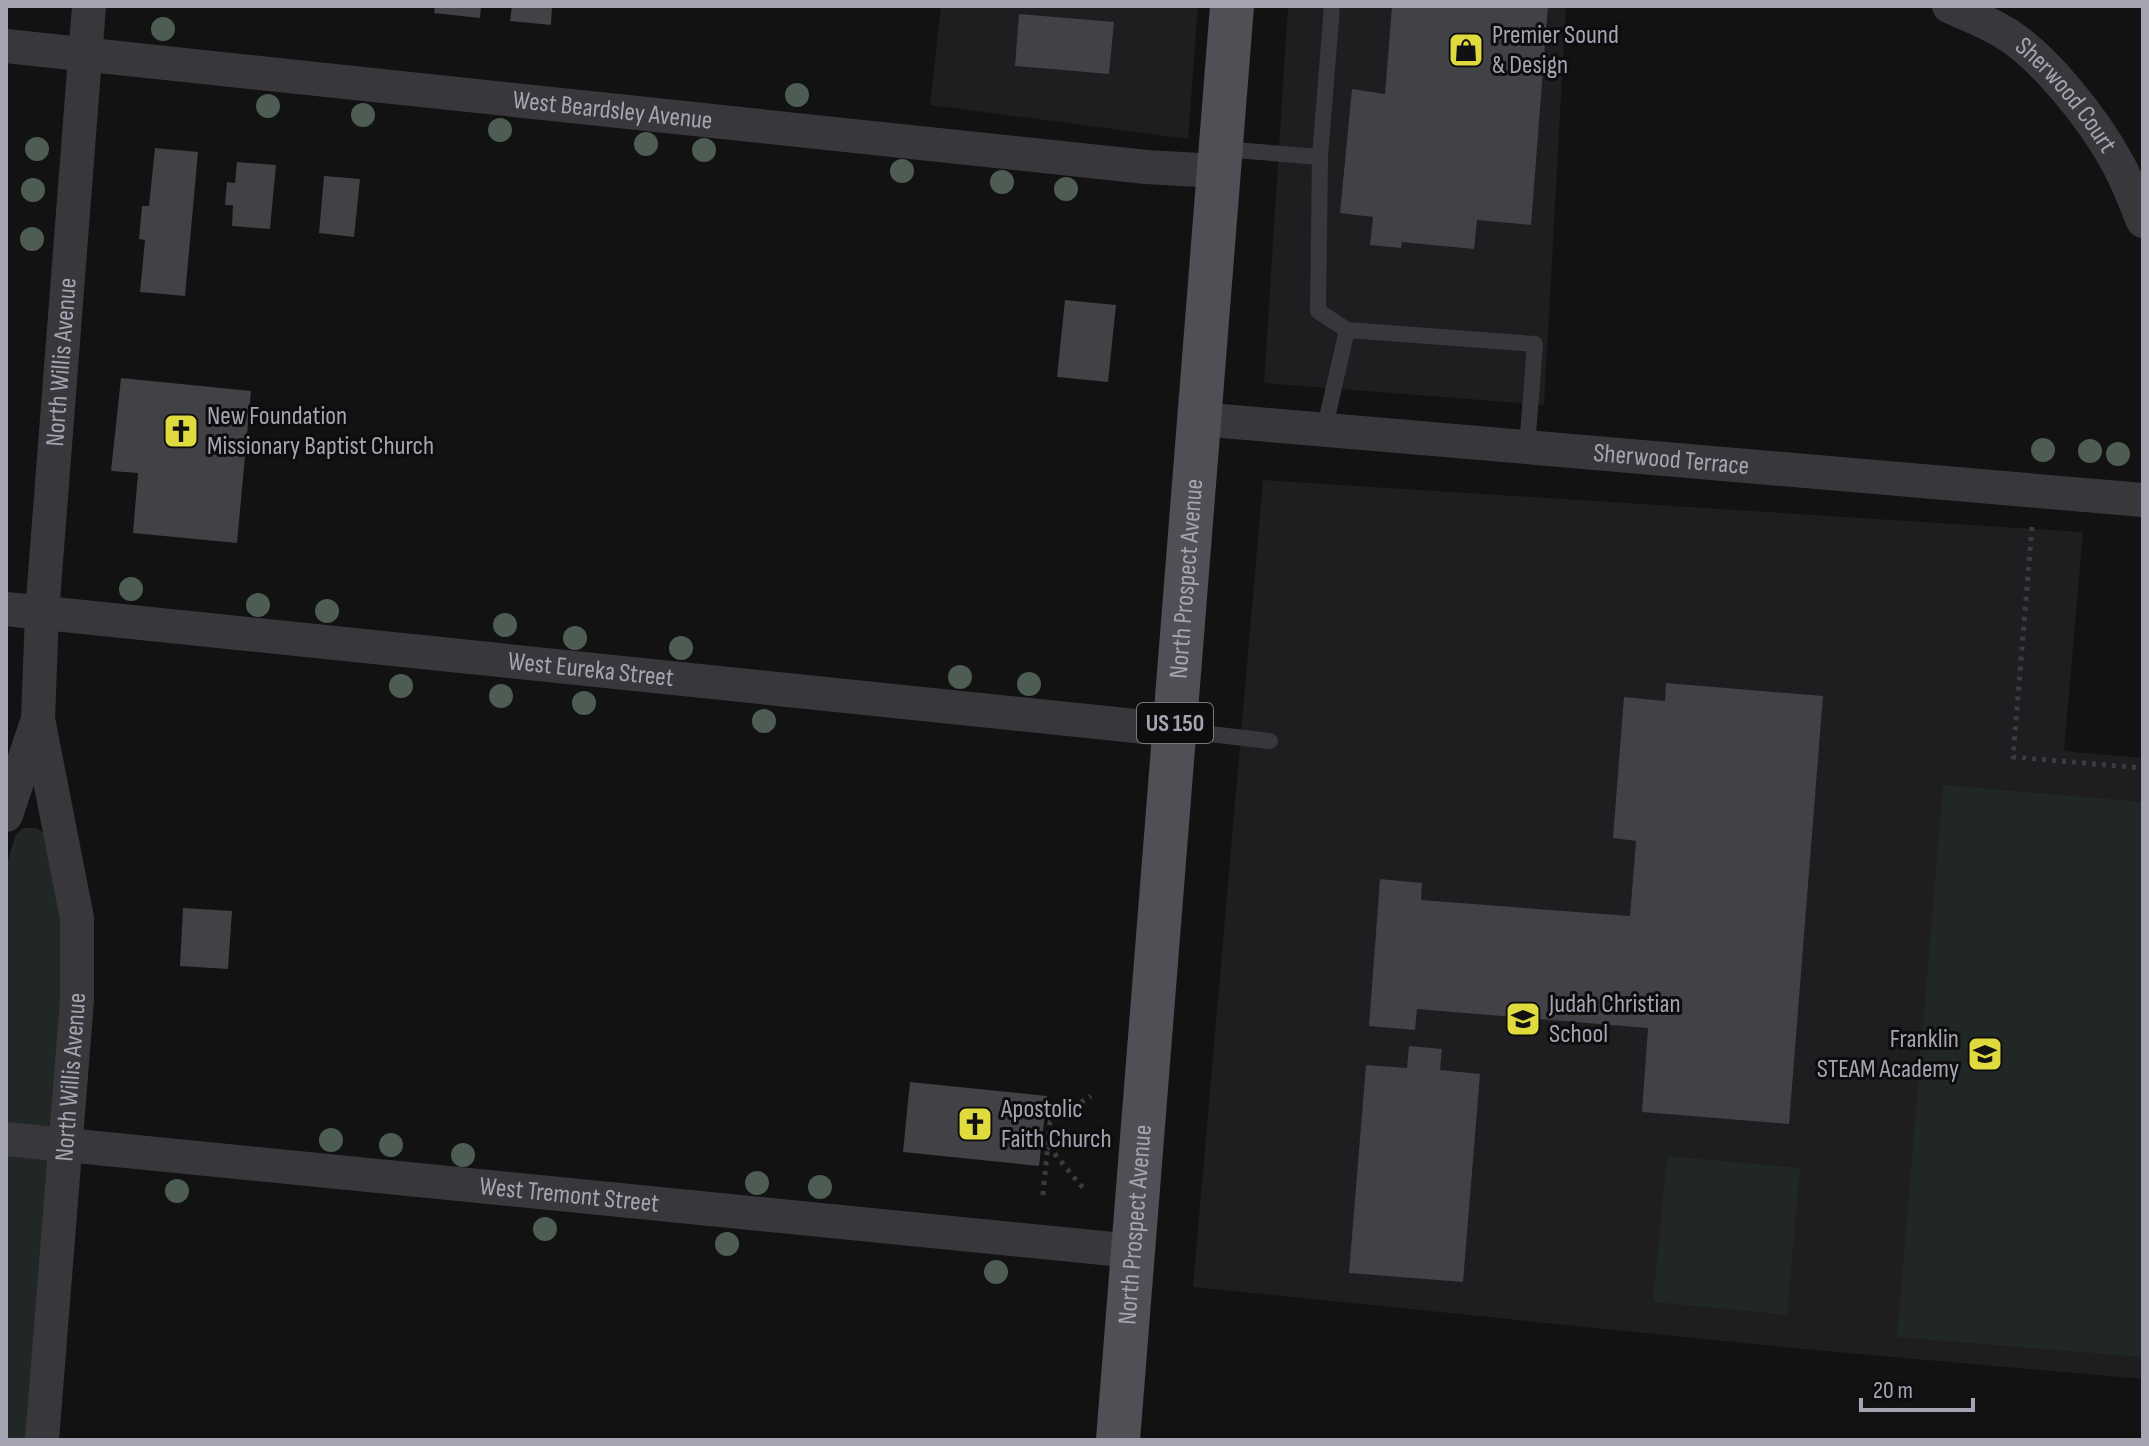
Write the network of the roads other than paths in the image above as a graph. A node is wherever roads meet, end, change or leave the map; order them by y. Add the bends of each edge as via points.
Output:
1 (89, 6) edge
2 (1232, 6) edge
3 (1332, 6) edge
4 (1949, 6) edge
5 (6, 46) edge
6 (84, 54) junction
7 (1320, 157) junction
8 (1219, 160) junction
9 (2143, 221) edge
10 (1347, 330) junction
11 (1199, 419) junction
12 (1324, 431) junction
13 (1527, 447) junction
14 (2143, 500) edge
15 (6, 609) edge
16 (42, 613) junction
17 (38, 719) junction
18 (1174, 730) junction
19 (1270, 741) dead end
20 (6, 815) edge
21 (6, 1139) edge
22 (66, 1145) junction
23 (1133, 1251) junction
24 (42, 1440) edge
25 (1118, 1440) edge

1 - 6 street, North Willis Avenue
2 - 8 main road, North Prospect Avenue / US 150
3 - 7 lane
4 - 9 street, Sherwood Court via 2002,31 2050,72 2103,139
5 - 6 street, West Beardsley Avenue
6 - 8 street, West Beardsley Avenue via 1146,167
6 - 16 street, North Willis Avenue
7 - 8 lane
7 - 10 lane via 1318,311
8 - 11 main road, North Prospect Avenue / US 150
10 - 12 lane
10 - 13 lane via 1535,344
11 - 12 street, Sherwood Terrace
11 - 18 main road, North Prospect Avenue / US 150
12 - 13 street, Sherwood Terrace
13 - 14 street, Sherwood Terrace
15 - 16 street, West Eureka Street
16 - 17 street, North Willis Avenue
16 - 18 street, West Eureka Street
17 - 20 street, North Willis Avenue
17 - 22 street, North Willis Avenue via 77,918
18 - 19 lane
18 - 23 main road, North Prospect Avenue / US 150
21 - 22 street, West Tremont Street
22 - 23 street, West Tremont Street
22 - 24 street, North Willis Avenue
23 - 25 main road, North Prospect Avenue / US 150

